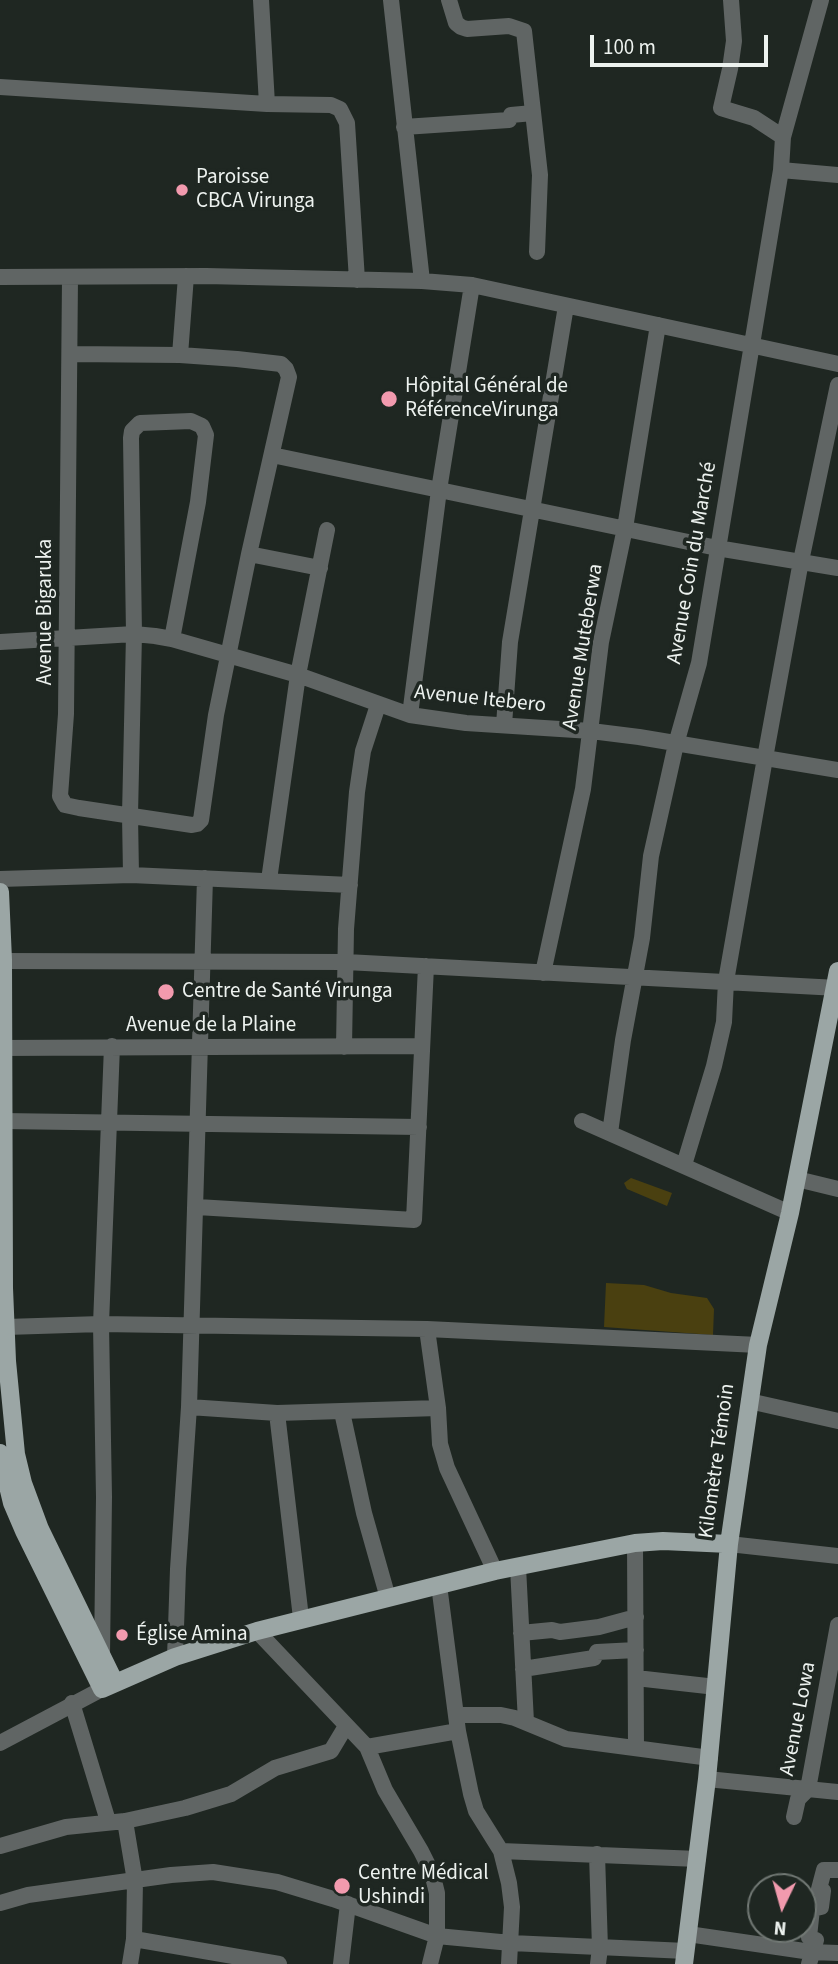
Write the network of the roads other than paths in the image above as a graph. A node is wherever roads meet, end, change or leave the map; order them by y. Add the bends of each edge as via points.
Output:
1 (261, 0) edge
2 (391, 0) edge
3 (449, 0) edge
4 (731, 0) edge
5 (821, 0) edge
6 (0, 87) edge
7 (267, 104) junction
8 (533, 113) junction
9 (404, 127) junction
10 (783, 137) junction
11 (781, 170) junction
12 (838, 175) edge
13 (537, 252) dead end
14 (186, 276) junction
15 (0, 278) edge
16 (71, 278) junction
17 (358, 280) junction
18 (422, 281) junction
19 (472, 285) junction
20 (566, 306) junction
21 (658, 325) junction
22 (751, 346) junction
23 (70, 354) junction
24 (180, 355) junction
25 (838, 363) edge
26 (838, 385) edge
27 (272, 455) junction
28 (439, 490) junction
29 (531, 510) junction
30 (625, 528) junction
31 (327, 530) dead end
32 (717, 548) junction
33 (249, 554) junction
34 (801, 561) junction
35 (320, 568) junction
36 (838, 568) edge
37 (135, 634) junction
38 (66, 637) junction
39 (172, 639) junction
40 (0, 642) edge
41 (229, 656) junction
42 (298, 675) junction
43 (378, 705) junction
44 (410, 715) junction
45 (504, 725) junction
46 (591, 731) junction
47 (676, 744) junction
48 (765, 758) junction
49 (838, 770) edge
50 (130, 815) junction
51 (131, 875) junction
52 (205, 877) junction
53 (0, 879) edge
54 (269, 880) junction
55 (350, 885) junction
56 (0, 892) edge
57 (1, 960) edge
58 (203, 962) junction
59 (346, 962) junction
60 (426, 966) junction
61 (543, 973) junction
62 (635, 977) junction
63 (726, 981) junction
64 (837, 982) edge
65 (112, 1046) junction
66 (421, 1046) junction
67 (200, 1047) junction
68 (344, 1047) junction
69 (1, 1048) edge
70 (3, 1121) junction
71 (109, 1121) junction
72 (582, 1121) dead end
73 (198, 1124) junction
74 (419, 1126) junction
75 (610, 1133) junction
76 (684, 1165) junction
77 (797, 1180) junction
78 (838, 1189) edge
79 (197, 1207) junction
80 (790, 1213) junction
81 (2, 1288) edge
82 (102, 1324) junction
83 (192, 1325) junction
84 (6, 1327) junction
85 (427, 1329) junction
86 (758, 1345) junction
87 (3, 1361) edge
88 (749, 1401) junction
89 (190, 1407) junction
90 (438, 1408) junction
91 (342, 1412) junction
92 (277, 1413) junction
93 (838, 1420) edge
94 (0, 1453) edge
95 (20, 1499) junction
96 (635, 1543) junction
97 (729, 1544) junction
98 (838, 1556) edge
99 (518, 1567) junction
100 (495, 1571) junction
101 (439, 1585) junction
102 (388, 1598) junction
103 (636, 1616) junction
104 (301, 1618) junction
105 (838, 1625) edge
106 (257, 1631) junction
107 (521, 1633) junction
108 (636, 1650) junction
109 (175, 1657) junction
110 (102, 1658) junction
111 (523, 1669) junction
112 (636, 1678) junction
113 (109, 1686) junction
114 (716, 1687) junction
115 (72, 1703) junction
116 (457, 1723) junction
117 (526, 1723) junction
118 (346, 1726) junction
119 (0, 1743) edge
120 (367, 1747) junction
121 (636, 1748) junction
122 (710, 1758) junction
123 (708, 1779) junction
124 (808, 1789) junction
125 (838, 1792) edge
126 (794, 1817) dead end
127 (117, 1821) junction
128 (0, 1846) edge
129 (501, 1851) junction
130 (597, 1854) junction
131 (698, 1859) junction
132 (838, 1870) edge
133 (135, 1881) junction
134 (0, 1903) edge
135 (348, 1904) junction
136 (437, 1936) junction
137 (134, 1939) junction
138 (511, 1943) junction
139 (686, 1950) edge
140 (838, 1953) edge
141 (599, 1956) edge
142 (810, 1958) edge
143 (130, 1964) edge
144 (279, 1964) edge
145 (341, 1964) edge
146 (430, 1964) edge
147 (509, 1964) edge

1 - 7 street
2 - 9 street
3 - 8 street via 461,27 509,26 524,31
4 - 10 street via 734,41 721,107 754,118
5 - 10 street, Avenue Coin du Marché
6 - 7 street
7 - 17 street via 331,105 345,115
8 - 9 street via 511,115 509,120
8 - 13 street via 540,175
9 - 18 street
10 - 11 street, Avenue Coin du Marché
11 - 12 street
11 - 22 street, Avenue Coin du Marché
14 - 16 street
14 - 17 street
14 - 24 street
15 - 16 street
16 - 23 street, Avenue Bigaruka
17 - 18 street
18 - 19 street
19 - 20 street
19 - 28 street
20 - 21 street
20 - 29 street
21 - 22 street
21 - 30 street, Avenue Muteberwa
22 - 25 street
22 - 32 street, Avenue Coin du Marché
23 - 24 street
23 - 38 street, Avenue Bigaruka
24 - 27 street via 281,364 286,369 289,377
26 - 34 street
27 - 28 street
27 - 33 street
28 - 29 street
28 - 44 street
29 - 30 street
29 - 45 street via 510,642
30 - 32 street
30 - 46 street, Avenue Muteberwa via 601,642
31 - 35 street
32 - 34 street
32 - 47 street, Avenue Coin du Marché via 699,663
33 - 35 street
33 - 41 street
34 - 36 street
34 - 48 street
35 - 42 street
37 - 38 street, Avenue Itebero
37 - 39 street, Avenue Itebero
37 - 39 street via 132,431 140,423 191,421 202,426 206,448
37 - 50 street
38 - 40 street, Avenue Itebero
38 - 50 street, Avenue Bigaruka via 62,801 72,807
39 - 41 street, Avenue Itebero
41 - 42 street, Avenue Itebero
41 - 50 street, Avenue Bigaruka via 201,821 192,825
42 - 43 street, Avenue Itebero
42 - 54 street
43 - 44 street, Avenue Itebero
43 - 55 street via 360,766
44 - 45 street, Avenue Itebero
45 - 46 street, Avenue Itebero
46 - 47 street, Avenue Itebero
46 - 61 street, Avenue Muteberwa via 574,837
47 - 48 street, Avenue Itebero
47 - 62 street, Avenue Coin du Marché via 651,856
48 - 49 street, Avenue Itebero
48 - 63 street
50 - 51 street
51 - 52 street
51 - 53 street
52 - 54 street
52 - 58 street
54 - 55 street
55 - 59 street
56 - 57 main road
57 - 58 street
57 - 69 main road
58 - 59 street
58 - 67 street
59 - 60 street
59 - 68 street
60 - 61 street
60 - 66 street
61 - 62 street
62 - 63 street
62 - 75 street, Avenue Coin du Marché
63 - 64 street
63 - 76 street via 724,1022 714,1066
64 - 77 main road, Kilomètre Témoin
65 - 67 street, Avenue de la Plaine
65 - 69 street, Avenue de la Plaine
65 - 71 street
66 - 68 street, Avenue de la Plaine
66 - 74 street
67 - 68 street, Avenue de la Plaine
67 - 73 street
69 - 70 main road
70 - 71 street
70 - 81 main road
71 - 73 street
71 - 82 street
72 - 75 street
73 - 74 street
73 - 79 street
74 - 79 street via 414,1220
75 - 76 street
76 - 80 street
77 - 78 street
77 - 80 main road, Kilomètre Témoin
79 - 83 street
80 - 86 main road, Kilomètre Témoin
81 - 84 main road
82 - 83 street
82 - 84 street
82 - 110 street
83 - 85 street
83 - 89 street
84 - 87 main road
85 - 86 street
85 - 90 street
86 - 88 main road, Kilomètre Témoin
87 - 95 main road
88 - 93 street
88 - 97 main road, Kilomètre Témoin
89 - 92 street
89 - 109 street
90 - 91 street
90 - 100 street via 447,1468
91 - 92 street
91 - 102 street
92 - 104 street
94 - 95 main road
95 - 110 main road via 40,1529
95 - 113 main road
96 - 97 main road
96 - 99 main road
96 - 103 street
97 - 98 street
97 - 114 main road, Kilomètre Témoin
99 - 100 main road
99 - 107 street
100 - 101 main road
101 - 102 main road
101 - 116 street
102 - 104 main road
103 - 107 street via 599,1627
103 - 108 street
104 - 106 main road
105 - 124 street, Avenue Lowa
106 - 109 main road
106 - 118 street
107 - 111 street
108 - 111 street via 597,1652 594,1658
108 - 112 street
109 - 113 main road
110 - 113 main road
111 - 117 street
112 - 114 street
112 - 121 street
113 - 115 street
114 - 122 main road, Kilomètre Témoin
115 - 119 street
115 - 127 street
116 - 117 street via 501,1715
116 - 120 street
116 - 129 street via 473,1803
117 - 121 street via 566,1739
118 - 120 street
118 - 127 street via 327,1753 275,1768 231,1794
120 - 136 street via 385,1790 432,1873
121 - 122 street
122 - 123 main road, Kilomètre Témoin
123 - 124 street
123 - 131 main road, Kilomètre Témoin
124 - 125 street
124 - 126 street, Avenue Lowa via 798,1799
127 - 128 street via 66,1827
127 - 133 street
129 - 130 street
129 - 138 street via 512,1908
130 - 131 street
130 - 141 street
131 - 139 main road, Kilomètre Témoin
132 - 142 street via 824,1870 821,1907 811,1909 809,1937 816,1940
133 - 134 street
133 - 135 street via 214,1872 277,1882
133 - 137 street
135 - 136 street
135 - 145 street
136 - 138 street
136 - 146 street
137 - 143 street
137 - 144 street
138 - 141 street
138 - 147 street
139 - 141 street
139 - 142 street
140 - 142 street

